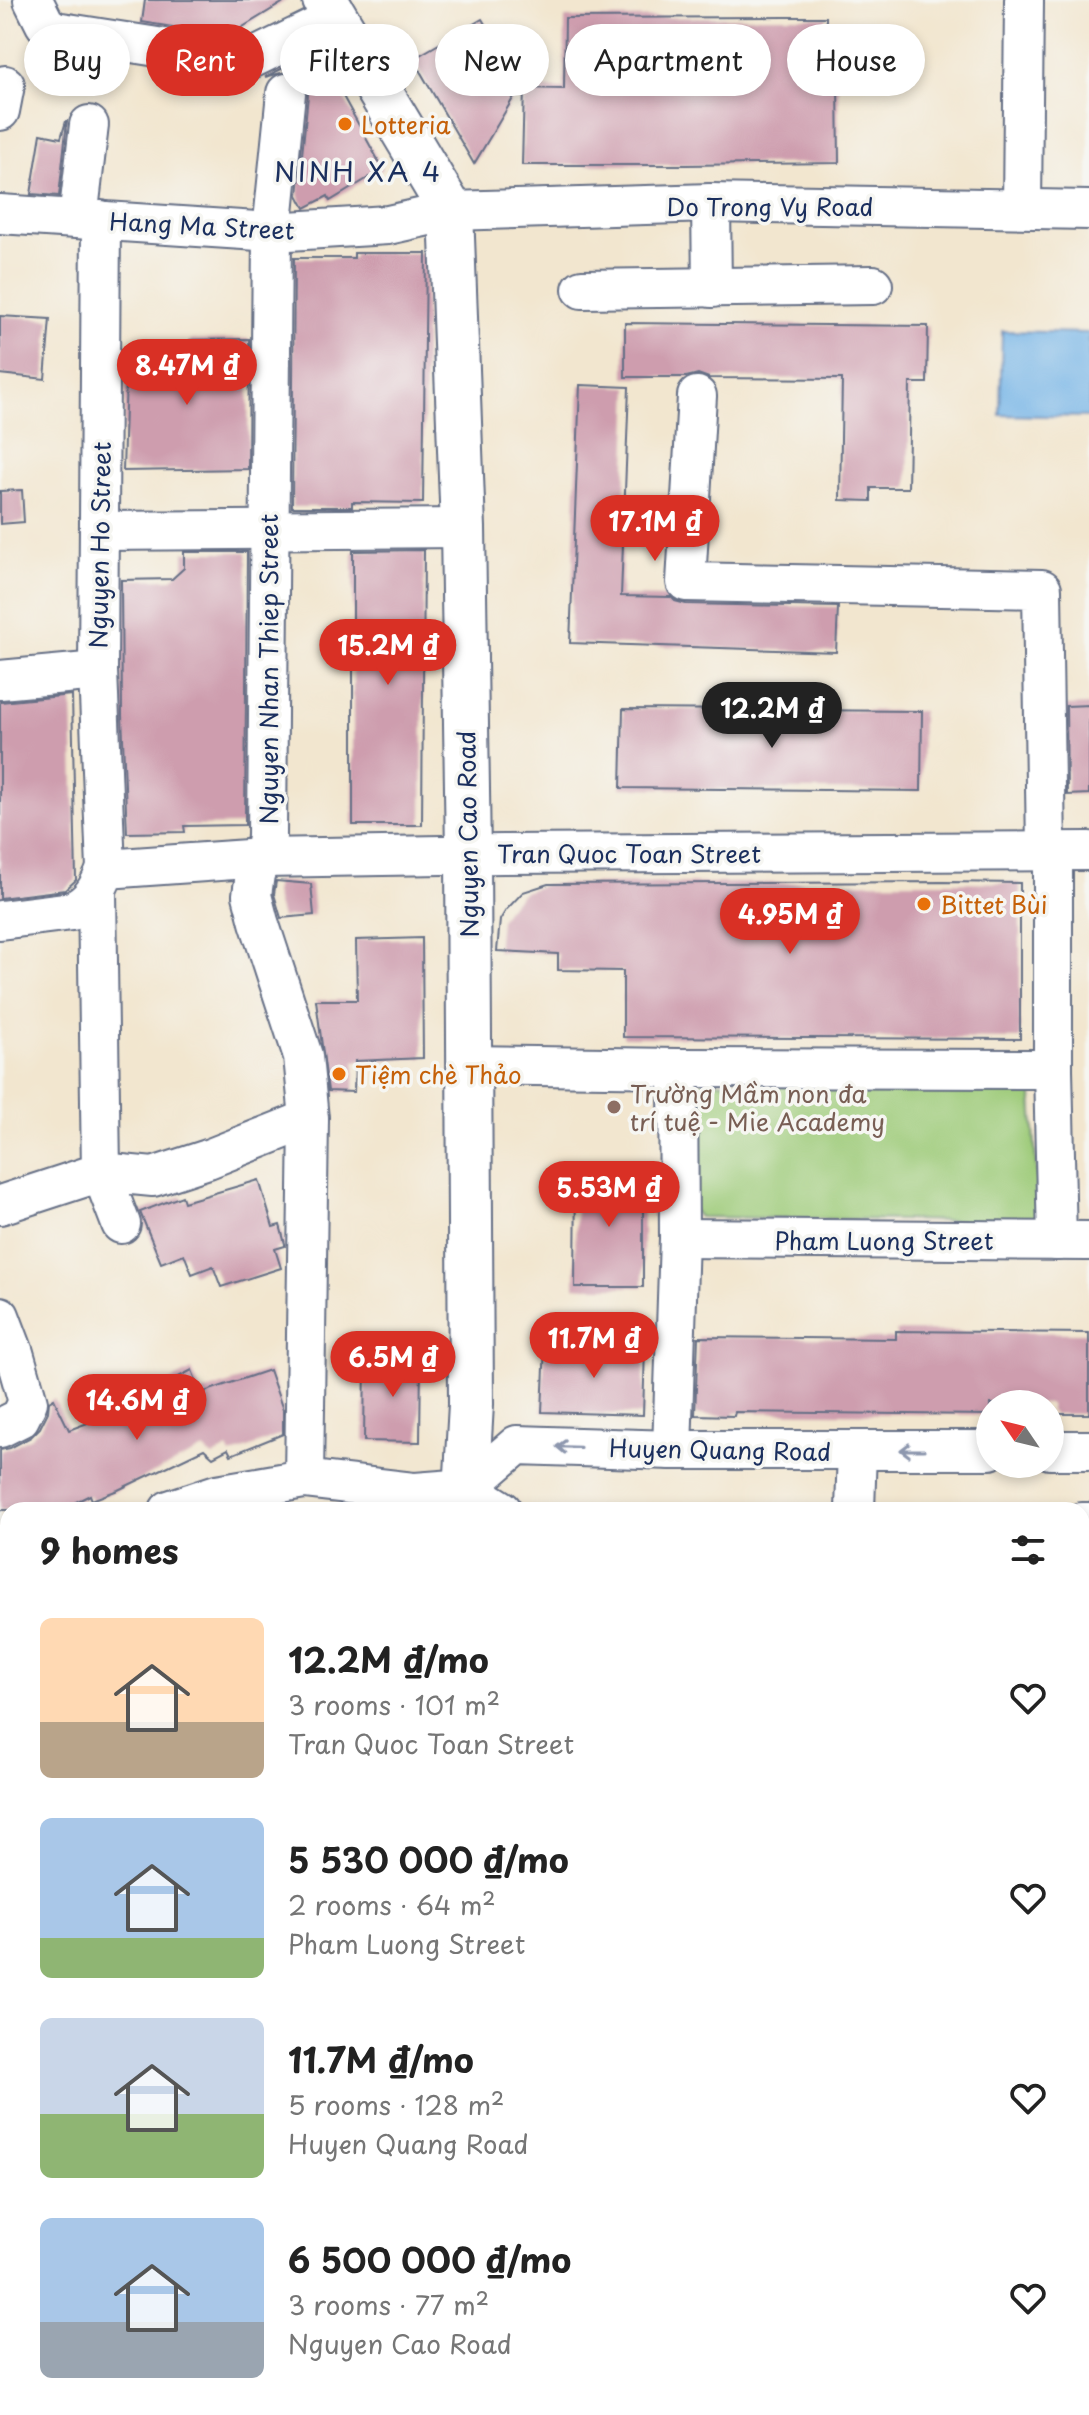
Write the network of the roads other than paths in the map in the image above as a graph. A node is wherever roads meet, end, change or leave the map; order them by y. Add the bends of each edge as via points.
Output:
1 (33, 0) edge
2 (1024, 0) edge
3 (330, 9) edge
4 (286, 96) edge
5 (89, 125) dead end
6 (711, 203) junction
7 (1022, 208) junction
8 (1089, 210) edge
9 (451, 211) junction
10 (0, 214) edge
11 (89, 219) junction
12 (272, 232) junction
13 (873, 285) dead end
14 (712, 288) junction
15 (582, 289) dead end
16 (697, 396) dead end
17 (463, 528) junction
18 (269, 529) junction
19 (100, 531) junction
20 (98, 671) junction
21 (0, 680) edge
22 (1063, 850) edge
23 (468, 854) junction
24 (262, 858) junction
25 (102, 880) junction
26 (0, 920) edge
27 (468, 1065) junction
28 (678, 1068) junction
29 (1053, 1069) junction
30 (309, 1119) junction
31 (101, 1172) junction
32 (0, 1205) edge
33 (121, 1224) dead end
34 (679, 1238) junction
35 (1073, 1241) edge
36 (0, 1316) edge
37 (0, 1428) edge
38 (672, 1450) junction
39 (857, 1450) junction
40 (976, 1450) edge
41 (1064, 1450) edge
42 (1089, 1450) edge
43 (304, 1479) junction
44 (193, 1502) edge
45 (472, 1502) edge
46 (478, 1502) edge
47 (479, 1502) edge
48 (855, 1502) edge

1 - 3 street via 45,24 55,31 247,61
2 - 7 street
3 - 9 main road, Nguyen Cao Road
4 - 12 street, Nguyen Nhan Thiep Street
5 - 11 street, Nguyen Ho Street
6 - 7 street, Do Trong Vy Road
6 - 9 street, Do Trong Vy Road
6 - 14 street
7 - 8 street, Do Trong Vy Road
9 - 12 street, Hang Ma Street via 388,225
9 - 17 main road, Nguyen Cao Road
10 - 11 street, Hang Ma Street
11 - 12 street, Hang Ma Street
11 - 19 street, Nguyen Ho Street
12 - 18 street, Nguyen Nhan Thiep Street
13 - 14 street
14 - 15 street
16 - 22 street via 686,582 1042,589
17 - 18 street
17 - 23 main road, Nguyen Cao Road
18 - 19 street
18 - 24 street, Nguyen Nhan Thiep Street via 267,836
19 - 20 street, Nguyen Ho Street
20 - 21 street
20 - 25 street, Nguyen Ho Street
22 - 23 street, Tran Quoc Toan Street
22 - 29 street
23 - 24 street, Tran Quoc Toan Street
23 - 27 main road, Nguyen Cao Road
24 - 25 street, Tran Quoc Toan Street
24 - 30 street, Nguyen Nhan Thiep Street via 255,874 254,907 303,1056
25 - 26 street, Tran Quoc Toan Street via 80,908
25 - 31 street, Nguyen Ho Street
27 - 28 street
27 - 46 main road, Nguyen Cao Road via 471,1404
28 - 29 street
28 - 34 street
29 - 35 street
30 - 31 street via 153,1177
30 - 43 street, Nguyen Nhan Thiep Street
31 - 32 street
31 - 33 street
34 - 35 street, Pham Luong Street
34 - 38 street
36 - 37 street via 28,1402 20,1418
38 - 39 street, Huyen Quang Road
38 -> 47 street, Huyen Quang Road via 517,1445
40 -> 39 street, Huyen Quang Road
39 - 48 street
41 - 42 street
43 - 44 street
43 - 45 street

